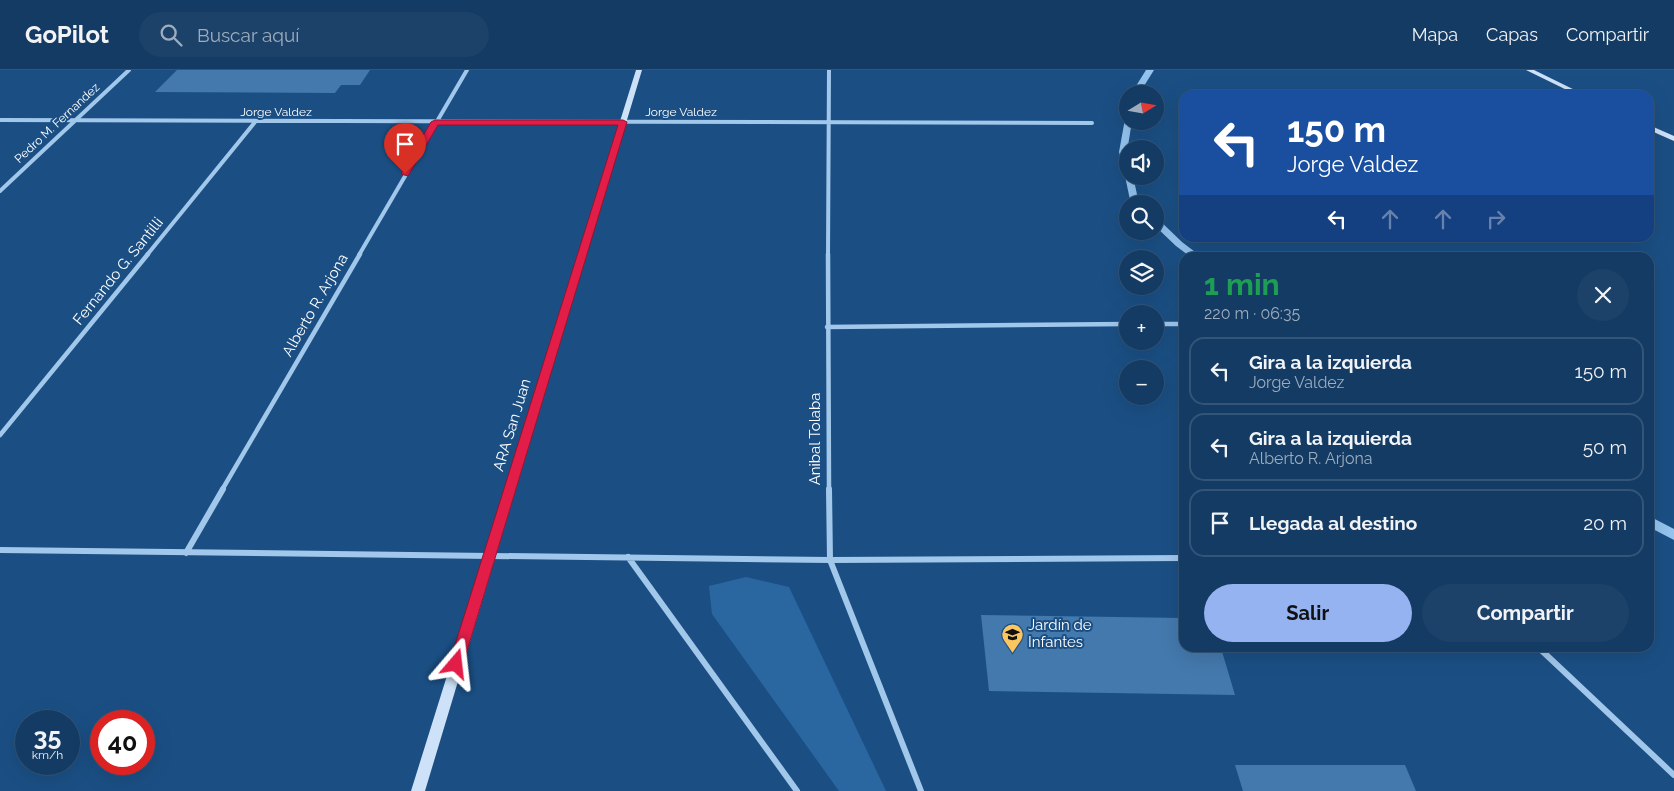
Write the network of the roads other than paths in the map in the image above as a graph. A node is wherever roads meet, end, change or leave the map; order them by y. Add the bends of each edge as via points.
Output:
1 (129, 70) edge
2 (467, 70) edge
3 (640, 70) edge
4 (828, 70) edge
5 (1529, 70) edge
6 (1571, 90) edge
7 (0, 120) edge
8 (75, 120) junction
9 (255, 122) junction
10 (435, 122) junction
11 (623, 122) junction
12 (827, 122) junction
13 (1092, 123) dead end
14 (1654, 129) edge
15 (1674, 139) edge
16 (0, 191) edge
17 (1119, 324) edge
18 (1164, 324) edge
19 (1179, 324) edge
20 (827, 327) junction
21 (0, 435) edge
22 (0, 550) edge
23 (186, 553) junction
24 (488, 556) junction
25 (628, 557) junction
26 (1179, 558) edge
27 (830, 560) junction
28 (1543, 652) edge
29 (1674, 775) edge
30 (418, 791) edge
31 (797, 791) edge
32 (922, 791) edge

1 - 8 street, Pedro M. Fernandez
2 - 10 street, Alberto R. Arjona
3 - 11 street, ARA San Juan
4 - 12 street, Anibal Tolaba
5 - 6 street
7 - 8 street, Jorge Valdez
8 - 9 street, Jorge Valdez
8 - 16 street, Pedro M. Fernandez
9 - 10 street, Jorge Valdez
9 - 21 street, Fernando G. Santilli
10 - 11 street, Jorge Valdez
10 - 23 street, Alberto R. Arjona
11 - 12 street, Jorge Valdez
11 - 24 street, ARA San Juan
12 - 13 street, Jorge Valdez
12 - 20 street, Anibal Tolaba
14 - 15 street
17 - 20 street
18 - 19 street
20 - 27 street, Anibal Tolaba
22 - 23 street
23 - 24 street
24 - 25 street
24 - 30 street, ARA San Juan
25 - 27 street
25 - 31 street
26 - 27 street
27 - 32 street, Anibal Tolaba
28 - 29 street

